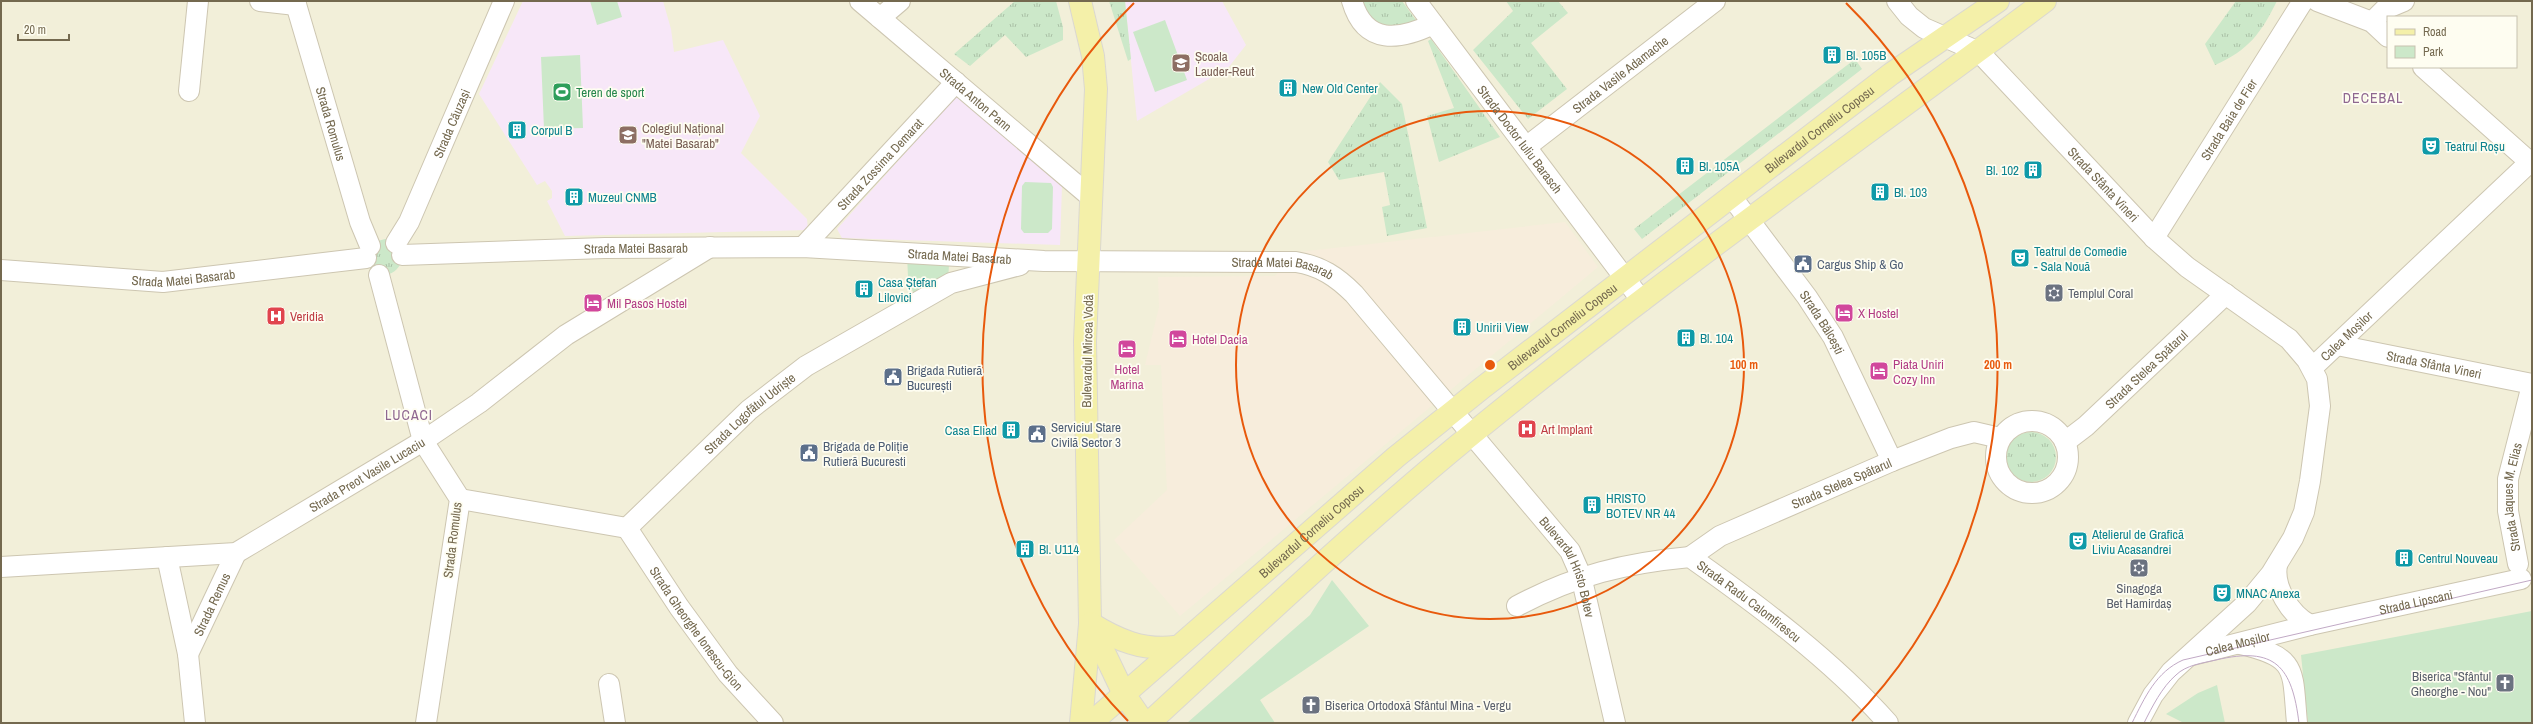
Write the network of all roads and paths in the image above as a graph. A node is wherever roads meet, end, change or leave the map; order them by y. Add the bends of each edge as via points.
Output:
1 (198, 1) edge
2 (260, 1) edge
3 (504, 1) edge
4 (860, 1) edge
5 (900, 1) edge
6 (1080, 1) edge
7 (1352, 1) edge
8 (1416, 1) edge
9 (1715, 1) edge
10 (1897, 1) edge
11 (1998, 1) edge
12 (2045, 1) edge
13 (2303, 1) edge
14 (2317, 1) edge
15 (2404, 1) edge
16 (296, 3) edge
17 (880, 18) junction
18 (2372, 22) junction
19 (1433, 24) junction
20 (2387, 36) edge
21 (1946, 38) junction
22 (1979, 52) junction
23 (2424, 68) edge
24 (956, 82) junction
25 (189, 91) dead end
26 (1526, 147) junction
27 (2531, 163) edge
28 (1731, 196) junction
29 (1092, 198) junction
30 (1749, 220) junction
31 (2154, 238) junction
32 (710, 247) junction
33 (803, 247) junction
34 (399, 249) junction
35 (368, 252) junction
36 (946, 254) junction
37 (1044, 261) junction
38 (1089, 261) junction
39 (1, 270) edge
40 (379, 275) junction
41 (1624, 278) junction
42 (951, 283) junction
43 (2226, 294) junction
44 (1642, 301) junction
45 (2337, 346) junction
46 (2312, 368) junction
47 (2532, 384) edge
48 (1453, 411) junction
49 (1473, 434) junction
50 (2000, 438) junction
51 (422, 441) junction
52 (2065, 442) junction
53 (1892, 461) junction
54 (460, 499) junction
55 (627, 528) junction
56 (236, 554) junction
57 (168, 557) junction
58 (1690, 557) junction
59 (2277, 565) junction
60 (1, 567) edge
61 (2520, 572) joint
62 (1581, 576) junction
63 (1517, 606) dead end
64 (1090, 623) junction
65 (2310, 625) junction
66 (2238, 644) junction
67 (1176, 647) junction
68 (188, 654) junction
69 (2188, 656) junction
70 (609, 684) dead end
71 (1124, 694) junction
72 (196, 723) edge
73 (426, 723) edge
74 (614, 723) edge
75 (773, 723) edge
76 (1081, 723) edge
77 (1091, 723) edge
78 (1144, 723) edge
79 (1149, 723) edge
80 (1615, 723) edge
81 (1888, 723) edge
82 (2138, 723) edge
83 (2297, 723) edge

1 - 25 street
2 - 16 street
3 - 34 street, Strada Căuzași
4 - 17 street, Strada Anton Pann
5 - 17 street
6 - 29 main road, Bulevardul Mircea Vodă via 1093,56 1096,89
7 - 19 street via 1361,20 1379,35 1408,35
8 - 19 street, Strada Doctor Iuliu Barasch
9 - 26 street, Strada Vasile Adamache
10 - 21 street, Strada Sfânta Vineri via 1916,22
11 - 21 main road, Bulevardul Corneliu Coposu
12 - 22 main road
13 - 31 street, Strada Baia de Fier
14 - 18 street
15 - 18 street via 2385,9
16 - 35 street, Strada Romulus
17 - 24 street, Strada Anton Pann
18 - 20 street
19 - 26 street, Strada Doctor Iuliu Barasch
21 - 22 street, Strada Sfânta Vineri
21 - 28 main road, Bulevardul Corneliu Coposu via 1891,74
22 - 30 main road
22 - 31 street, Strada Sfânta Vineri
23 - 27 street
24 - 29 street, Strada Anton Pann
24 - 33 street, Strada Zossima Demarat
26 - 41 street, Strada Doctor Iuliu Barasch
27 - 45 street, Calea Moșilor
28 - 30 street, Strada Bălcești
28 - 41 main road, Bulevardul Corneliu Coposu
29 - 38 main road, Bulevardul Mircea Vodă
30 - 44 main road
30 - 53 street, Strada Bălcești via 1807,297 1844,358
31 - 43 street, Strada Sfânta Vineri via 2187,267
32 - 33 street, Strada Matei Basarab
32 - 34 street, Strada Matei Basarab
32 - 51 street, Strada Preot Vasile Lucaciu via 566,335 480,403
33 - 36 street, Strada Matei Basarab
34 - 35 street via 391,240 380,240
34 - 40 street via 402,261 396,271 385,276
35 - 39 street, Strada Matei Basarab via 163,282
35 - 40 street via 370,268
36 - 37 street, Strada Matei Basarab
36 - 42 street via 954,267
37 - 38 street, Strada Matei Basarab
37 - 42 street, Strada Logofătul Udriște via 996,270
38 - 48 street, Strada Matei Basarab via 1296,262 1318,267 1338,278 1354,294
38 - 64 main road, Bulevardul Mircea Vodă via 1085,371
40 - 51 street, Strada Romulus
41 - 44 street, Strada Doctor Iuliu Barasch
41 - 48 main road, Bulevardul Corneliu Coposu
42 - 55 street, Strada Logofătul Udriște via 806,366 749,410
43 - 46 street, Strada Sfânta Vineri via 2289,340 2300,350
43 - 52 street, Strada Stelea Spătarul via 2086,426
44 - 49 main road
45 - 46 street, Calea Moșilor
45 - 47 street, Strada Sfânta Vineri
46 - 59 street, Calea Moșilor via 2317,379 2320,406 2310,481 2299,524
47 - 61 street, Strada Jaques M. Elias via 2508,479 2507,493
48 - 49 street, Strada Matei Basarab
48 - 67 main road, Bulevardul Corneliu Coposu
49 - 62 street, Bulevardul Hristo Botev via 1562,540 1577,564
49 - 79 main road via 1342,544
50 - 52 street via 2017,424 2028,420 2050,425 2059,432
50 - 52 street via 1995,459 1998,469 2010,486 2030,493 2050,488 2059,481 2068,462
50 - 53 street, Strada Stelea Spătarul via 1984,433 1965,433
51 - 54 street, Strada Romulus
51 - 56 street, Strada Preot Vasile Lucaciu
53 - 58 street, Strada Stelea Spătarul via 1720,536
54 - 55 street
54 - 73 street, Strada Romulus
55 - 75 street, Strada Gheorghe Ionescu-Gion via 678,607 728,674
56 - 57 street, Strada Preot Vasile Lucaciu
56 - 68 street, Strada Remus
57 - 60 street, Strada Preot Vasile Lucaciu
57 - 68 street, Strada Remus
58 - 62 street, Strada Radu Calomfirescu via 1653,561
58 - 81 street, Strada Radu Calomfirescu via 1751,600 1802,643
59 - 65 street via 2275,575 2287,603 2298,618
59 - 69 street, Calea Moșilor via 2247,603
61 - 65 street, Strada Lipscani
62 - 63 street, Strada Radu Calomfirescu
62 - 80 street, Bulevardul Hristo Botev
64 - 67 main road via 1127,643 1162,649
64 - 71 main road, Bulevardul Mircea Vodă
64 - 76 main road
65 - 66 street, Calea Moșilor
66 - 69 street, Calea Moșilor
66 - 83 street via 2279,656 2290,667 2293,674
67 - 71 main road, Bulevardul Corneliu Coposu
68 - 72 street, Strada Remus
69 - 82 street, Calea Moșilor via 2163,681
70 - 74 street
71 - 77 main road, Bulevardul Corneliu Coposu
71 - 78 main road, Bulevardul Mircea Vodă

